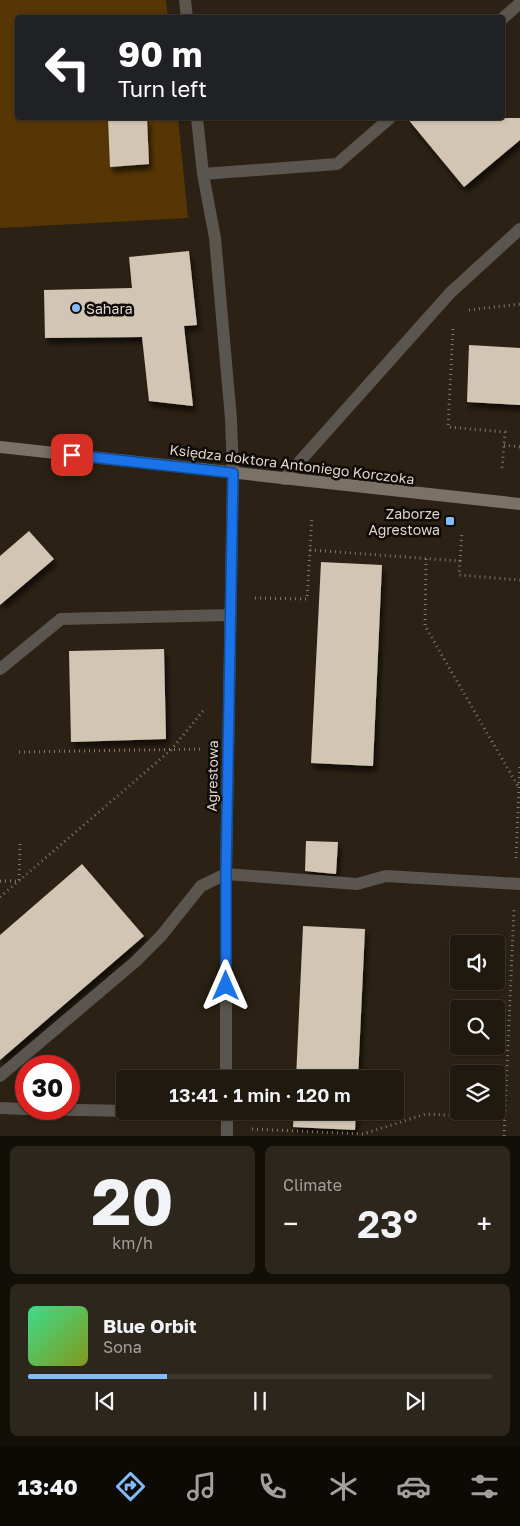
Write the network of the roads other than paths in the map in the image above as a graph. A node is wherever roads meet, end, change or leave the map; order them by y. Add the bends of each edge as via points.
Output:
1 (185, 0) edge
2 (520, 3) edge
3 (187, 15) edge
4 (505, 16) edge
5 (197, 120) edge
6 (388, 120) edge
7 (202, 174) junction
8 (520, 229) edge
9 (0, 447) edge
10 (233, 473) junction
11 (284, 479) junction
12 (520, 504) edge
13 (230, 615) junction
14 (0, 669) edge
15 (226, 874) junction
16 (517, 884) edge
17 (226, 1070) edge
18 (0, 1076) edge
19 (0, 1108) edge
20 (15, 1108) edge
21 (80, 1110) edge
22 (116, 1111) edge
23 (226, 1120) edge
24 (227, 1136) edge

1 - 3 street
2 - 4 street
5 - 7 street, Agrestowa
6 - 7 street via 337,164
7 - 10 street, Agrestowa via 215,238
8 - 11 street via 450,294
9 - 10 street, Księdza doktora Antoniego Korczoka
10 - 11 street, Księdza doktora Antoniego Korczoka
10 - 13 street, Agrestowa
11 - 12 street, Księdza doktora Antoniego Korczoka
13 - 14 street via 61,619
13 - 15 street, Agrestowa
15 - 16 street via 357,884 386,876
15 - 17 street, Agrestowa
15 - 18 street via 201,886 136,962
19 - 20 street
21 - 22 street
23 - 24 street

